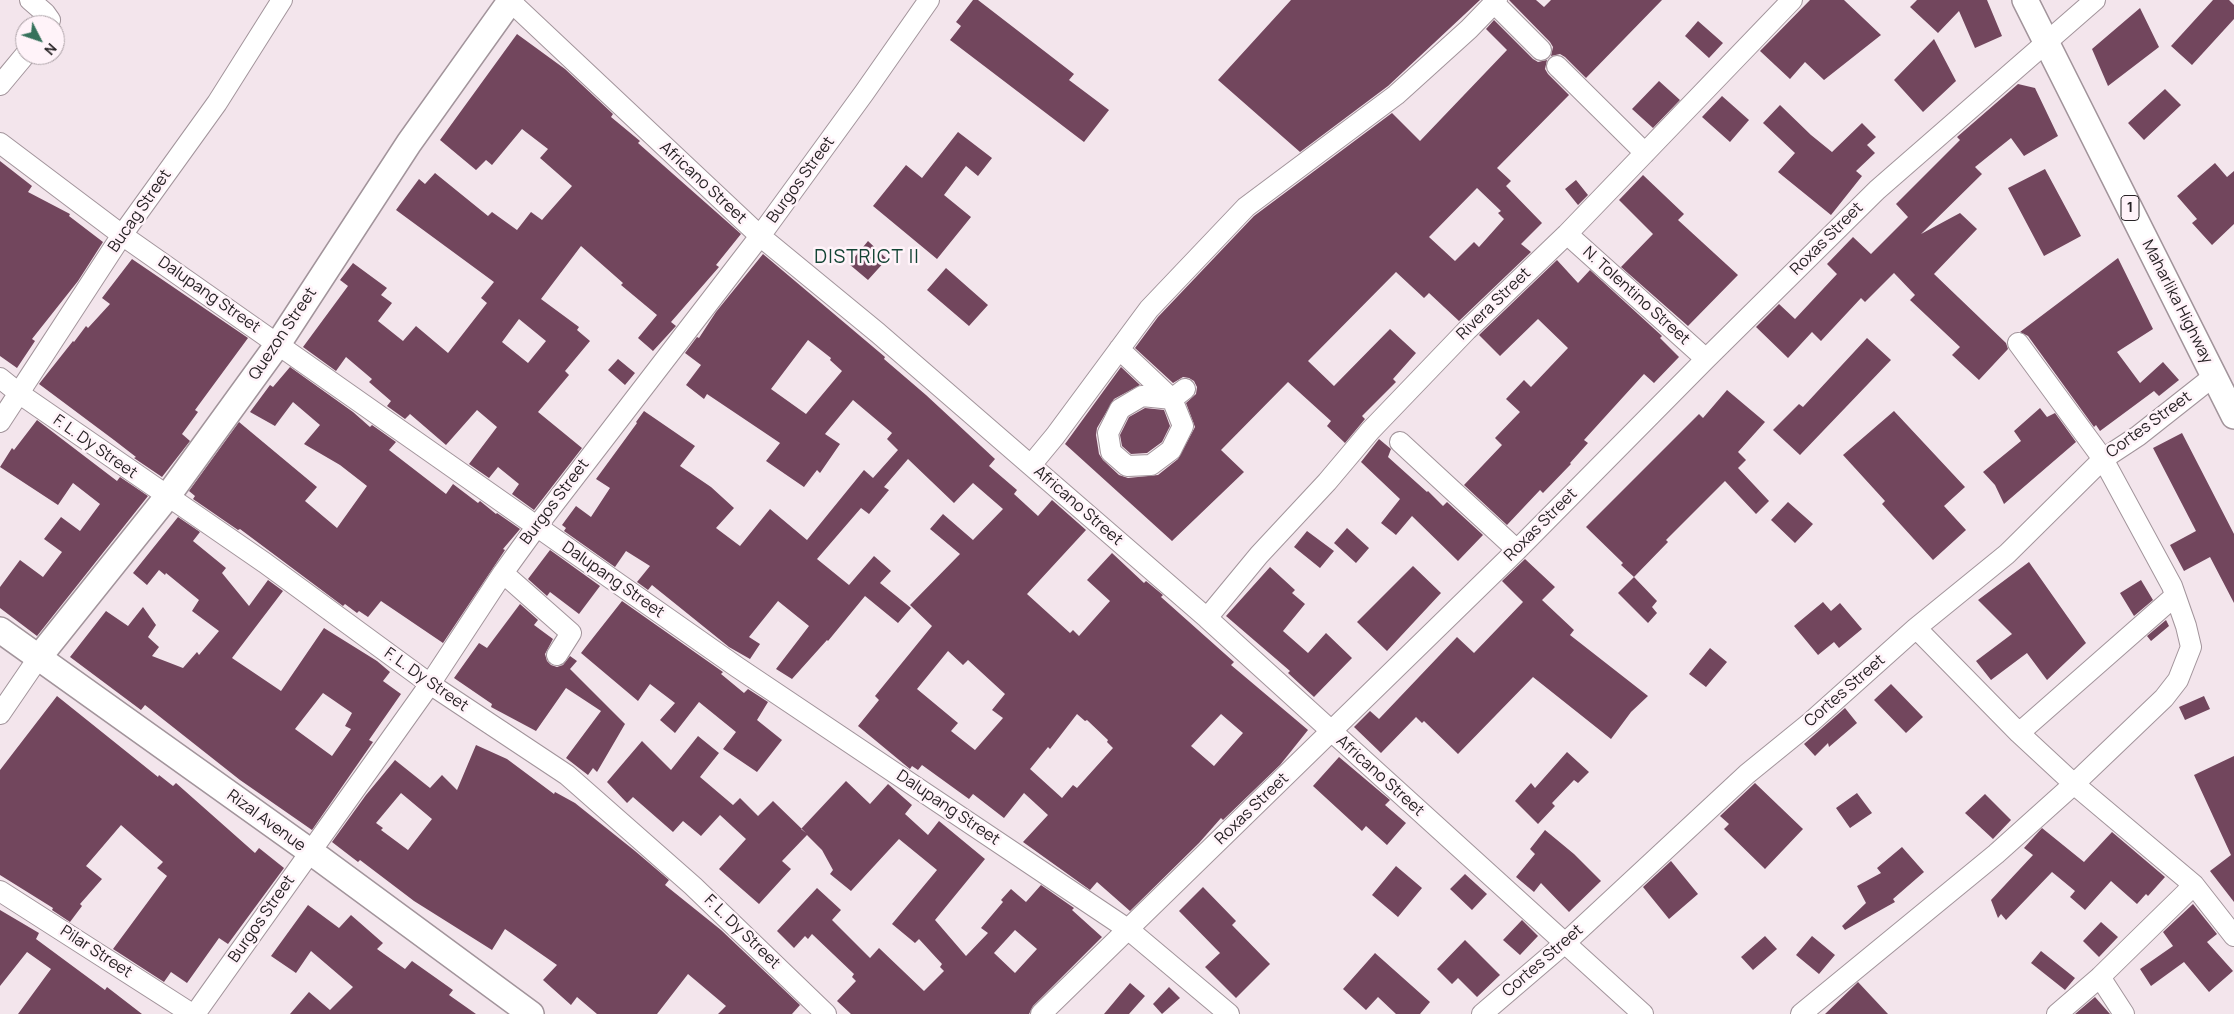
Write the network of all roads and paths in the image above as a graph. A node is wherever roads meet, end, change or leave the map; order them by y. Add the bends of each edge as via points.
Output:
1 (30, 0) edge
2 (282, 0) edge
3 (928, 0) edge
4 (1792, 0) edge
5 (2026, 0) edge
6 (2095, 0) edge
7 (510, 1) edge
8 (1496, 2) edge
9 (47, 15) edge
10 (2046, 42) junction
11 (1541, 50) dead end
12 (17, 65) edge
13 (1558, 66) dead end
14 (0, 85) edge
15 (0, 143) edge
16 (1645, 153) junction
17 (1566, 234) junction
18 (122, 235) junction
19 (760, 236) junction
20 (278, 344) junction
21 (2018, 344) dead end
22 (1119, 349) junction
23 (1706, 359) junction
24 (2214, 376) junction
25 (0, 378) edge
26 (20, 394) junction
27 (1179, 394) dead end
28 (2234, 416) edge
29 (0, 422) edge
30 (1400, 442) dead end
31 (2103, 459) junction
32 (1031, 465) junction
33 (167, 497) junction
34 (537, 526) junction
35 (1517, 550) junction
36 (503, 573) junction
37 (2175, 596) junction
38 (1207, 618) junction
39 (1916, 628) junction
40 (0, 630) edge
41 (557, 655) dead end
42 (39, 657) junction
43 (430, 684) junction
44 (0, 714) edge
45 (1331, 731) junction
46 (2019, 733) junction
47 (2074, 784) junction
48 (309, 852) junction
49 (2194, 884) junction
50 (0, 891) edge
51 (1128, 930) junction
52 (2234, 936) edge
53 (1564, 944) junction
54 (2100, 977) junction
55 (187, 1012) edge
56 (531, 1014) edge
57 (826, 1014) edge
58 (1041, 1014) edge
59 (1229, 1014) edge
60 (1482, 1014) edge
61 (1643, 1014) edge
62 (1800, 1014) edge
63 (2057, 1014) edge
64 (2124, 1014) edge

1 - 9 street
2 - 18 street, Bucag Street via 216,103
3 - 19 street, Burgos Street
4 - 16 street, Rivera Street
5 - 10 main road, Maharlika Highway / 1
6 - 10 street, Roxas Street
7 - 19 street, Africano Street
7 - 20 main road, Quezon Street via 408,143
8 - 11 street
8 - 22 street via 1396,95 1246,207 1149,309
10 - 23 street, Roxas Street via 1877,190
10 - 24 main road, Maharlika Highway / 1
12 - 14 street
13 - 16 street
15 - 18 street, Dalupang Street
16 - 17 street, Rivera Street
17 - 23 street, N. Tolentino Street
17 - 38 street, Rivera Street via 1370,431
18 - 20 street, Dalupang Street
18 - 26 street, Bucag Street
19 - 32 street, Africano Street via 878,332
19 - 34 street, Burgos Street
20 - 33 main road, Quezon Street
20 - 34 street, Dalupang Street
21 - 31 street
22 - 27 street
22 - 32 street
23 - 35 street, Roxas Street
24 - 28 main road, Maharlika Highway / 1
24 - 31 street, Cortes Street via 2138,436
25 - 26 street, F. L. Dy Street
26 - 29 street, Bucag Street
26 - 33 street, F. L. Dy Street
30 - 35 street
31 - 37 street
31 - 39 street, Cortes Street via 2007,554
32 - 38 street, Africano Street
33 - 42 main road, Quezon Street
33 - 43 street, F. L. Dy Street via 265,563
34 - 36 street, Burgos Street
34 - 51 street, Dalupang Street via 737,668
35 - 45 street, Roxas Street
36 - 41 street via 571,633
36 - 43 street, Burgos Street
37 - 46 street
37 - 47 street via 2191,647 2178,680 2164,698
38 - 45 street, Africano Street
39 - 46 street
39 - 53 street, Cortes Street via 1812,722 1747,774
40 - 42 main road, Rizal Avenue
42 - 44 street
42 - 48 main road, Rizal Avenue
43 - 48 street, Burgos Street
43 - 57 street, F. L. Dy Street via 567,775 693,886
45 - 51 street, Roxas Street
45 - 53 street, Africano Street
46 - 47 street
47 - 49 street
47 - 62 street via 1996,854
48 - 55 street, Burgos Street
48 - 56 main road, Rizal Avenue
49 - 52 street
49 - 54 street
50 - 55 street, Pilar Street
51 - 58 street, Roxas Street
51 - 59 street, Dalupang Street
53 - 60 street, Cortes Street
53 - 61 street, Africano Street
54 - 63 street
54 - 64 street

